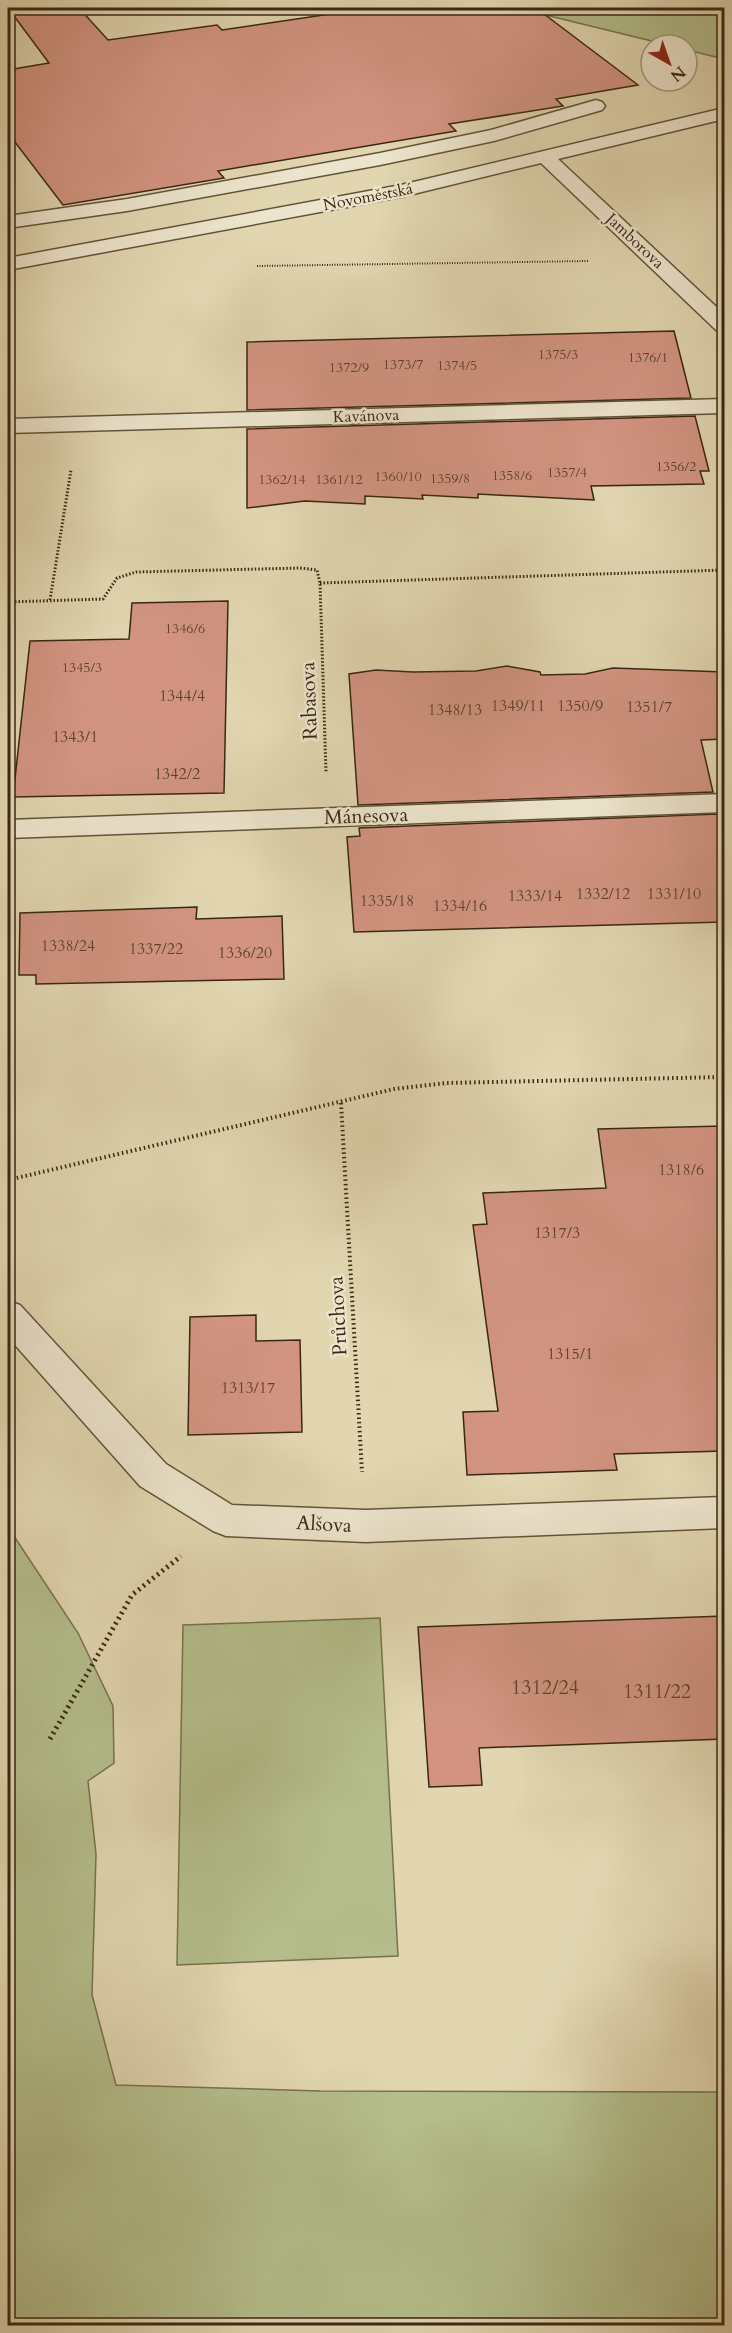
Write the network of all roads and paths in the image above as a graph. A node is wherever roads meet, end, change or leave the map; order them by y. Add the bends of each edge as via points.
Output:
1 (596, 106) dead end
2 (724, 114) edge
3 (546, 158) junction
4 (8, 222) edge
5 (655, 260) junction
6 (8, 264) edge
7 (251, 266) dead end
8 (724, 325) edge
9 (724, 406) edge
10 (79, 424) junction
11 (8, 426) edge
12 (724, 570) edge
13 (320, 583) junction
14 (50, 600) junction
15 (8, 603) edge
16 (724, 803) edge
17 (327, 817) junction
18 (8, 829) edge
19 (724, 1077) edge
20 (341, 1103) junction
21 (8, 1180) edge
22 (8, 1314) edge
23 (724, 1513) edge
24 (226, 1520) junction
25 (366, 1526) junction
26 (50, 1739) dead end

1 - 4 street via 494,135 380,159 127,205
2 - 3 street, Novoměstská
3 - 5 street, Jamborova
3 - 6 street, Novoměstská via 285,214
5 - 7 path
5 - 8 street, Jamborova
9 - 10 street, Kavánova
10 - 11 street, Kavánova
10 - 14 path
12 - 13 path
13 - 14 path via 316,570 300,568 136,572 117,578 102,599
13 - 17 path, Rabasova
14 - 15 path
16 - 17 street, Mánesova
17 - 18 street, Mánesova
19 - 20 path via 446,1083 394,1089
20 - 21 path
20 - 25 path, Průchova
22 - 24 street, Alšova via 153,1475
23 - 25 street, Alšova
24 - 25 street, Alšova
24 - 26 path via 132,1595

